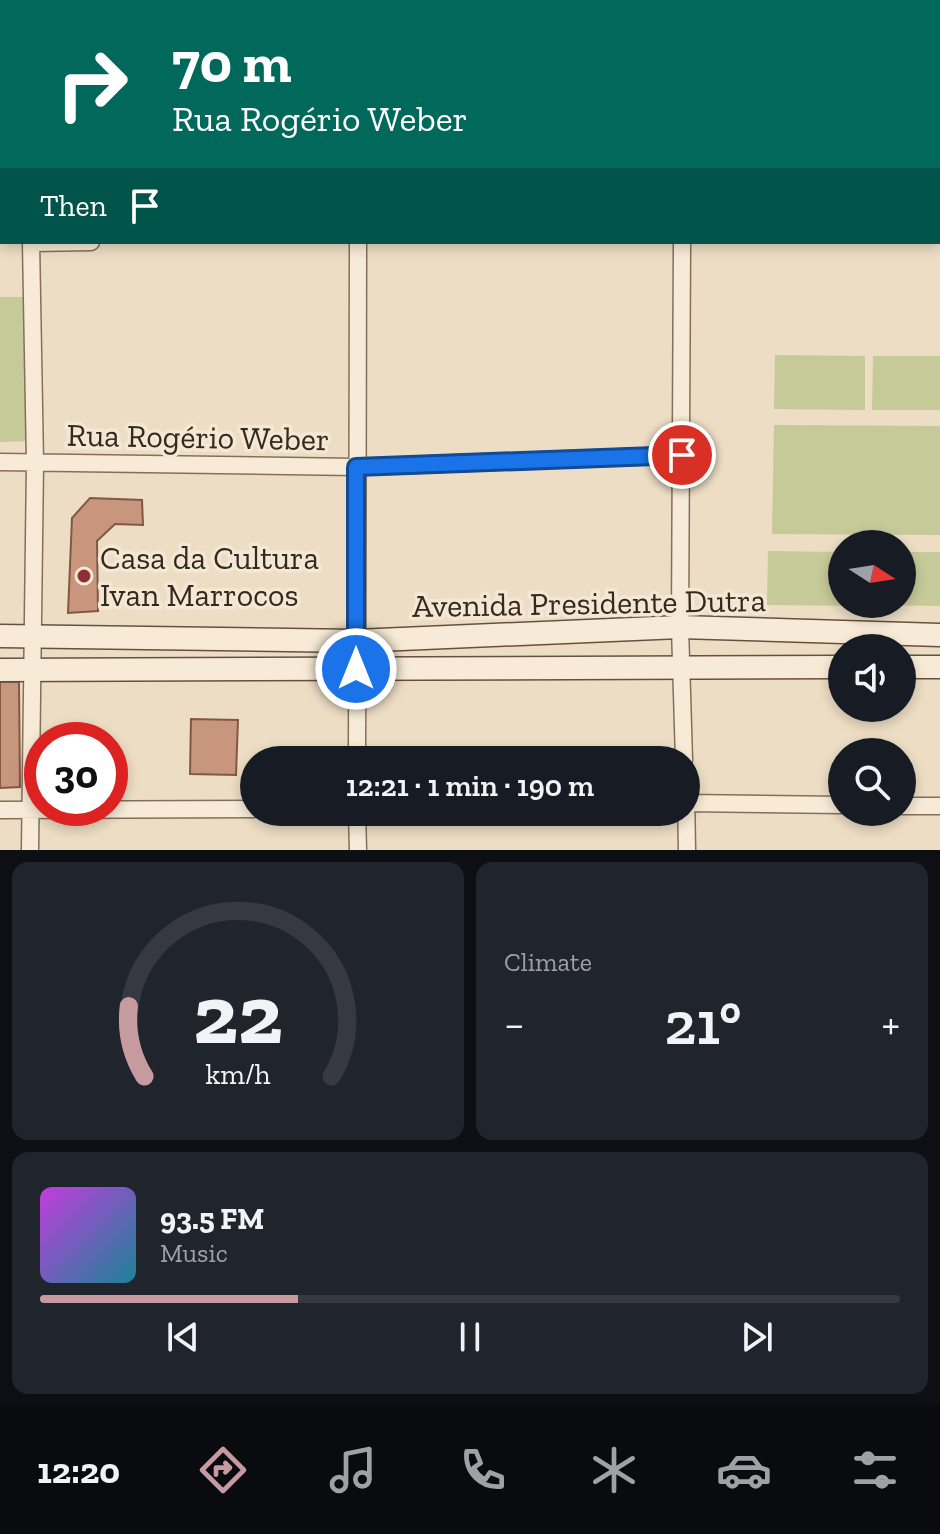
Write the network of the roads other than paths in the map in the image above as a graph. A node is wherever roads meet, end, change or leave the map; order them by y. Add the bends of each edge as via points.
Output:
1 (31, 244) edge
2 (358, 244) edge
3 (682, 244) edge
4 (682, 455) junction
5 (0, 462) edge
6 (35, 463) junction
7 (356, 467) junction
8 (680, 627) junction
9 (940, 635) edge
10 (0, 636) edge
11 (33, 636) junction
12 (356, 641) junction
13 (680, 667) junction
14 (828, 667) edge
15 (916, 667) edge
16 (940, 667) edge
17 (356, 669) junction
18 (0, 670) edge
19 (31, 670) junction
20 (31, 722) edge
21 (357, 746) edge
22 (683, 746) edge
23 (700, 803) edge
24 (828, 805) edge
25 (916, 806) edge
26 (940, 806) edge
27 (240, 809) edge
28 (0, 810) edge
29 (24, 810) edge
30 (128, 810) edge
31 (30, 826) edge
32 (357, 826) edge
33 (686, 826) edge
34 (30, 850) edge
35 (358, 850) edge
36 (687, 850) edge

1 - 6 street
2 - 7 street
3 - 4 street
4 - 7 street, Rua Rogério Weber
4 - 8 street
5 - 6 street, Rua Rogério Weber
6 - 7 street, Rua Rogério Weber
6 - 11 street
7 - 12 street
8 - 9 street, Avenida Presidente Dutra
8 - 12 street, Avenida Presidente Dutra
8 - 13 street
10 - 11 street, Avenida Presidente Dutra
11 - 12 street, Avenida Presidente Dutra
11 - 19 street
12 - 17 street
13 - 14 street, Avenida Presidente Dutra
13 - 17 street, Avenida Presidente Dutra
13 - 22 street
15 - 16 street
17 - 19 street, Avenida Presidente Dutra
17 - 21 street
18 - 19 street, Avenida Presidente Dutra
19 - 20 street
23 - 24 street
25 - 26 street
27 - 30 street
28 - 29 street
31 - 34 street
32 - 35 street
33 - 36 street

